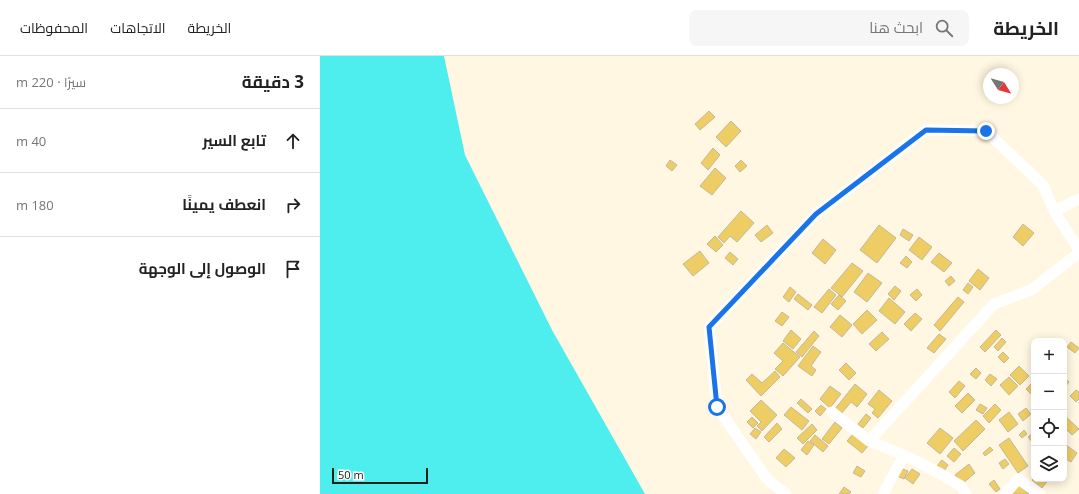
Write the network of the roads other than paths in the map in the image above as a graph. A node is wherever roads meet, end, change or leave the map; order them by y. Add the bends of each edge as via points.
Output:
1 (1079, 199) edge
2 (1054, 211) junction
3 (1079, 251) edge
4 (832, 412) dead end
5 (869, 441) junction
6 (904, 455) junction
7 (786, 494) edge
8 (883, 494) edge
9 (966, 494) edge
10 (1005, 494) edge
11 (1040, 494) edge

1 - 2 street
2 - 3 street
2 - 7 street via 1043,185 986,131 926,130 816,214 709,327 717,407 768,480
3 - 5 street via 1031,290 994,304
4 - 5 street
5 - 6 street
6 - 8 street
6 - 9 street via 961,486
10 - 11 street via 1018,479

